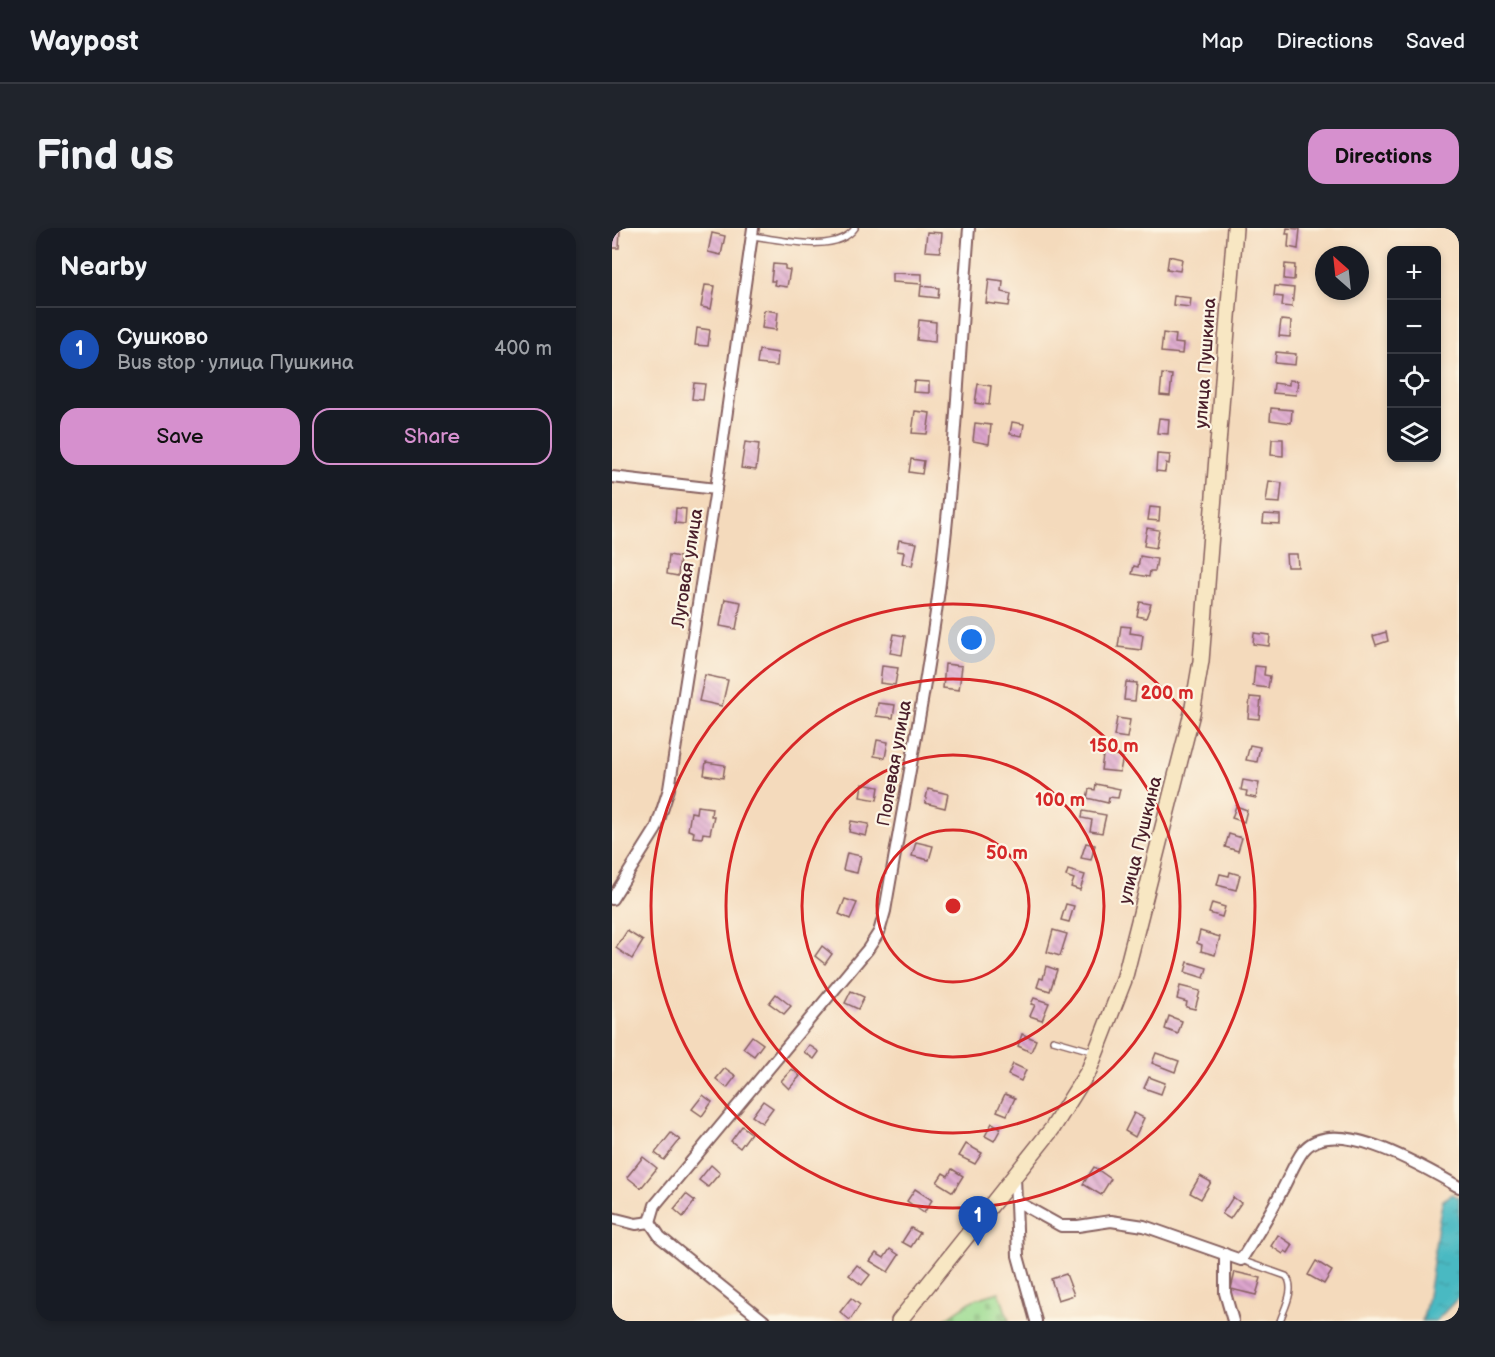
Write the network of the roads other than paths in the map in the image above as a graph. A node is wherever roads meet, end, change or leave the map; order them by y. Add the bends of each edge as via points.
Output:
1 (855, 228) edge
2 (969, 228) edge
3 (1235, 228) edge
4 (752, 232) edge
5 (612, 477) edge
6 (716, 489) junction
7 (612, 899) edge
8 (1053, 1040) dead end
9 (1096, 1053) junction
10 (1015, 1176) junction
11 (1459, 1187) edge
12 (1016, 1201) junction
13 (612, 1218) edge
14 (650, 1222) junction
15 (1225, 1254) junction
16 (1241, 1260) junction
17 (764, 1321) edge
18 (898, 1321) edge
19 (1036, 1321) edge
20 (1233, 1321) edge
21 (1280, 1321) edge

1 - 4 lane via 843,239 826,244
2 - 14 street, Полевая улица via 936,610 879,932 655,1205
3 - 9 main road, улица Пушкина via 1201,661 1192,713 1124,980
4 - 6 street, Луговая улица
5 - 6 street
6 - 7 street, Луговая улица via 669,789 656,830
8 - 9 lane
9 - 10 main road, улица Пушкина via 1052,1129
10 - 12 street
10 - 18 main road, улица Пушкина
11 - 16 street via 1393,1151 1348,1138 1327,1137 1303,1150
12 - 15 street via 1061,1226 1111,1221 1144,1226
12 - 19 street via 1018,1256
13 - 14 street via 636,1224
14 - 17 street via 660,1237
15 - 16 street
15 - 20 street via 1225,1293
16 - 21 lane via 1286,1276 1290,1281

